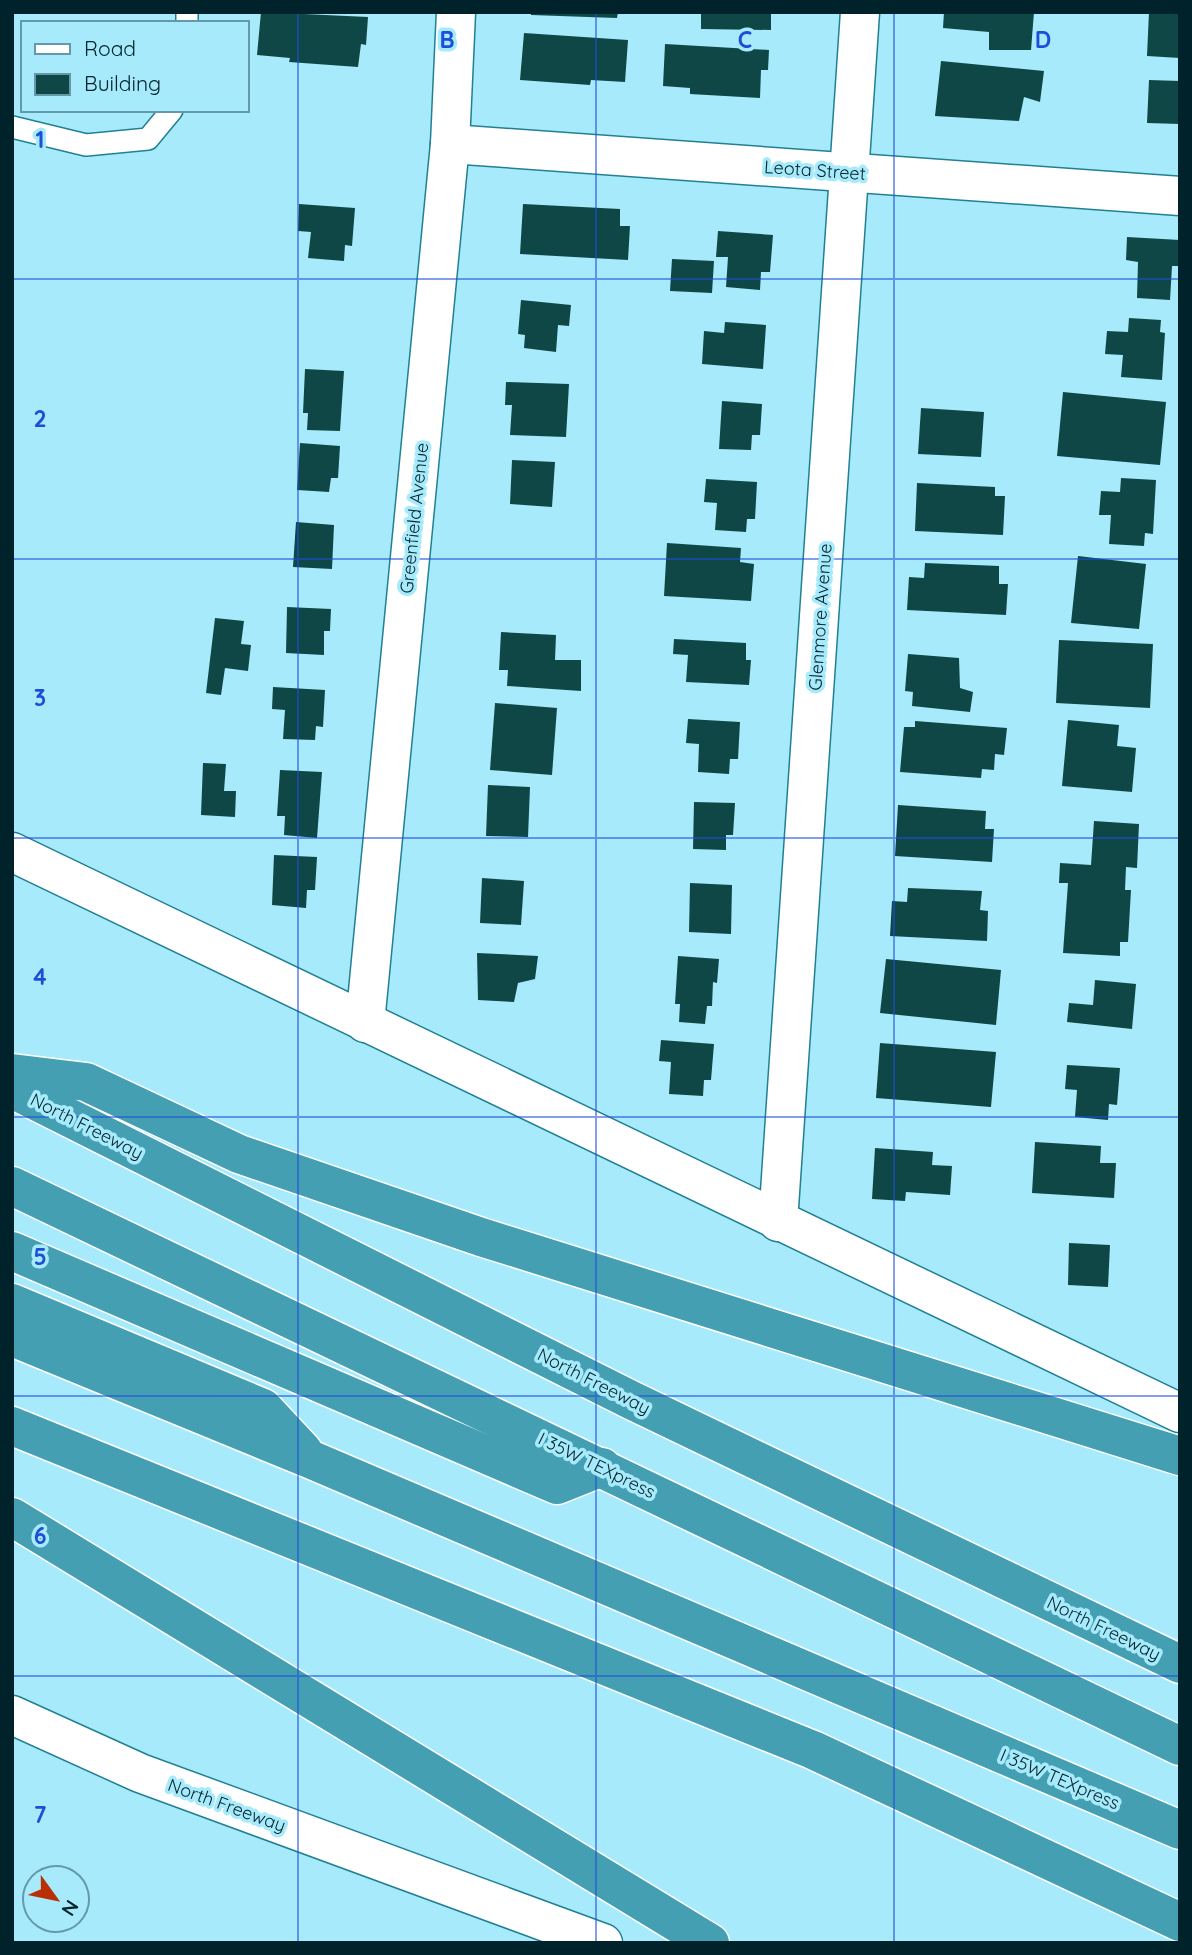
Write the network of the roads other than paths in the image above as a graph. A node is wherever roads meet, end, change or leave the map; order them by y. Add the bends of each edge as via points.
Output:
1 (456, 12) edge
2 (860, 12) edge
3 (170, 112) edge
4 (12, 127) edge
5 (450, 144) junction
6 (850, 173) junction
7 (1180, 196) edge
8 (12, 852) edge
9 (365, 1023) junction
10 (12, 1073) edge
11 (12, 1089) edge
12 (12, 1186) edge
13 (778, 1222) junction
14 (12, 1251) edge
15 (12, 1303) edge
16 (12, 1336) edge
17 (1180, 1408) edge
18 (1180, 1413) edge
19 (12, 1426) edge
20 (1180, 1456) edge
21 (312, 1460) junction
22 (602, 1467) junction
23 (12, 1517) edge
24 (1180, 1664) edge
25 (12, 1715) edge
26 (1180, 1746) edge
27 (1180, 1830) edge
28 (1180, 1922) edge
29 (603, 1943) edge
30 (710, 1943) edge

1 - 5 street, Greenfield Avenue
2 - 6 street, Glenmore Avenue
3 - 4 lane via 148,139 86,145
5 - 6 street, Leota Street
5 - 9 street, Greenfield Avenue
6 - 7 street, Leota Street
6 - 13 street, Glenmore Avenue
8 - 9 street
9 - 13 street
10 - 20 highway via 86,1082 239,1154 481,1237
11 - 24 highway, North Freeway via 631,1400
12 - 22 highway, I 35W TEXpress
13 - 18 street
14 - 22 highway via 557,1485
15 - 21 highway via 263,1408
16 - 21 highway, I 35W TEXpress
17 - 18 street
19 - 28 highway via 813,1750
21 - 27 highway, I 35W TEXpress
22 - 26 highway, I 35W TEXpress
23 - 30 highway
25 - 29 street, North Freeway via 140,1773

